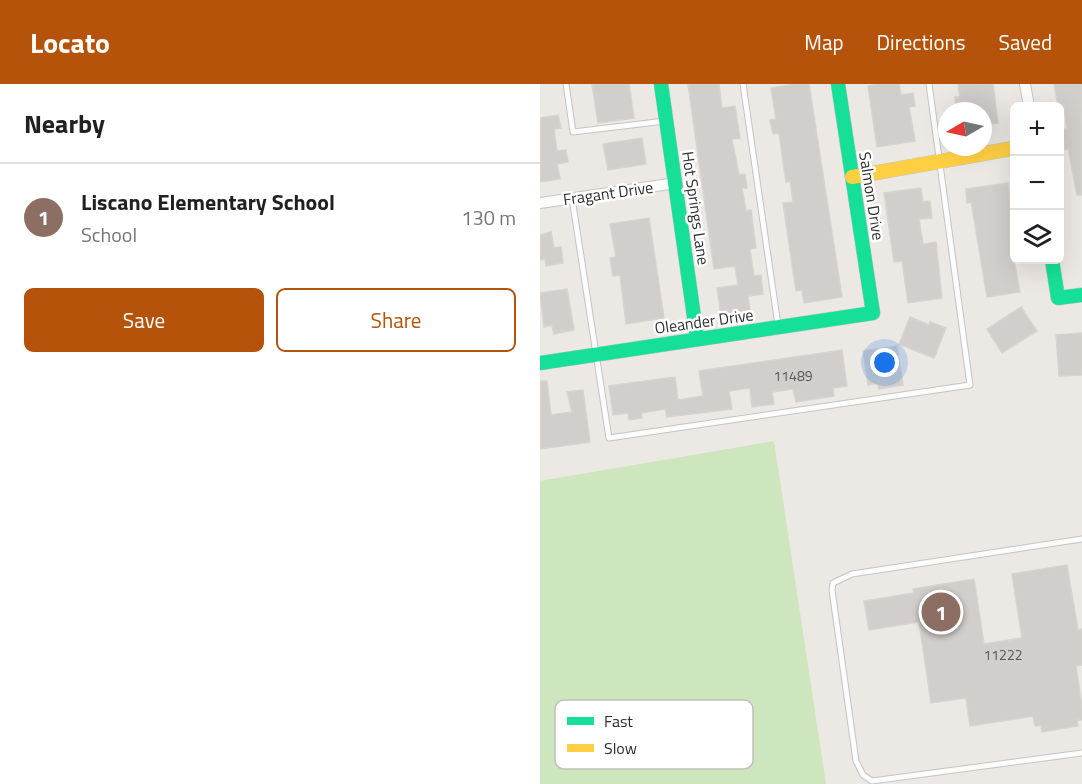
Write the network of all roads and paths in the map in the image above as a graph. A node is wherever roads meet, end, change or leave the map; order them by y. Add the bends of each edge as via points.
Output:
1 (566, 84) edge
2 (661, 84) edge
3 (743, 84) edge
4 (838, 84) edge
5 (929, 84) edge
6 (1025, 84) edge
7 (1028, 102) edge
8 (667, 121) junction
9 (1010, 149) edge
10 (941, 159) junction
11 (852, 177) junction
12 (676, 183) junction
13 (572, 198) junction
14 (540, 203) edge
15 (1053, 264) edge
16 (1082, 295) edge
17 (873, 313) joint
18 (778, 327) junction
19 (697, 338) junction
20 (597, 354) junction
21 (540, 363) edge
22 (1082, 538) edge
23 (1082, 753) edge

1 - 8 lane via 573,132
2 - 8 street, Hot Springs Lane
3 - 18 lane
4 - 11 street, Salmon Drive
5 - 10 lane
6 - 7 street
8 - 12 street, Hot Springs Lane
9 - 10 street
10 - 11 street
10 - 20 lane via 970,385 609,438
11 - 17 street, Salmon Drive
12 - 13 street, Fragant Drive
12 - 19 street, Hot Springs Lane
13 - 14 street, Fragant Drive
13 - 20 lane
15 - 16 street via 1058,298
17 - 18 street, Oleander Drive
18 - 19 street, Oleander Drive
19 - 20 street, Oleander Drive
20 - 21 street, Oleander Drive
22 - 23 lane via 852,574 834,583 832,590 856,761 872,782

